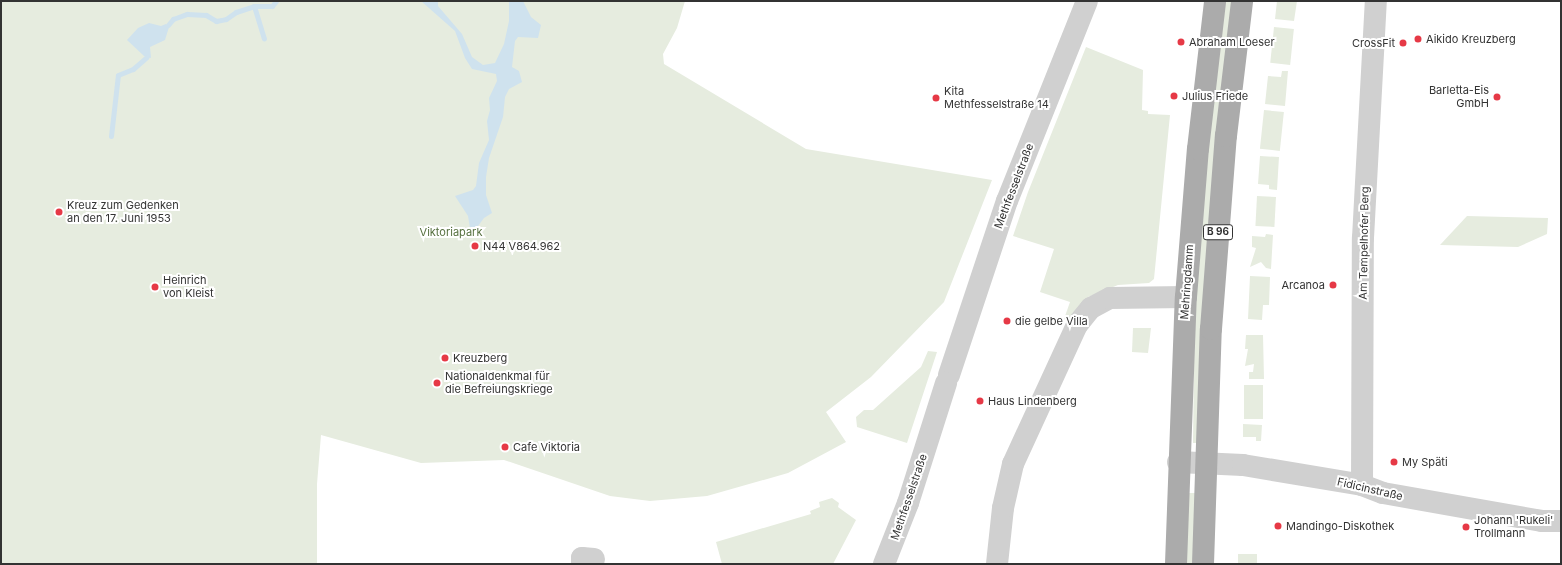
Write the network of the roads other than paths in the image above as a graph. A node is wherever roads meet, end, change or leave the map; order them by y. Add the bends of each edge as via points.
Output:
1 (1087, 1) edge
2 (1215, 1) edge
3 (1242, 1) edge
4 (1376, 1) edge
5 (1186, 297) junction
6 (1178, 462) junction
7 (1205, 463) junction
8 (1362, 485) junction
9 (1561, 521) edge
10 (884, 564) edge
11 (997, 564) edge
12 (1176, 564) edge
13 (1202, 564) edge

1 - 10 street, Methfesselstraße via 1007,201 908,503
2 - 5 main road, Mehringdamm / B 96 via 1198,149
3 - 7 main road, B 96 via 1216,260
4 - 8 street, Am Tempelhofer Berg via 1363,238
5 - 6 main road, Mehringdamm / B 96
5 - 11 street via 1110,298 1091,308 1077,325 1013,464 1003,508
6 - 7 street, Fidicinstraße
6 - 12 main road, Mehringdamm / B 96
7 - 8 street, Fidicinstraße via 1243,465
7 - 13 main road, B 96
8 - 9 street, Fidicinstraße via 1383,494 1542,521

